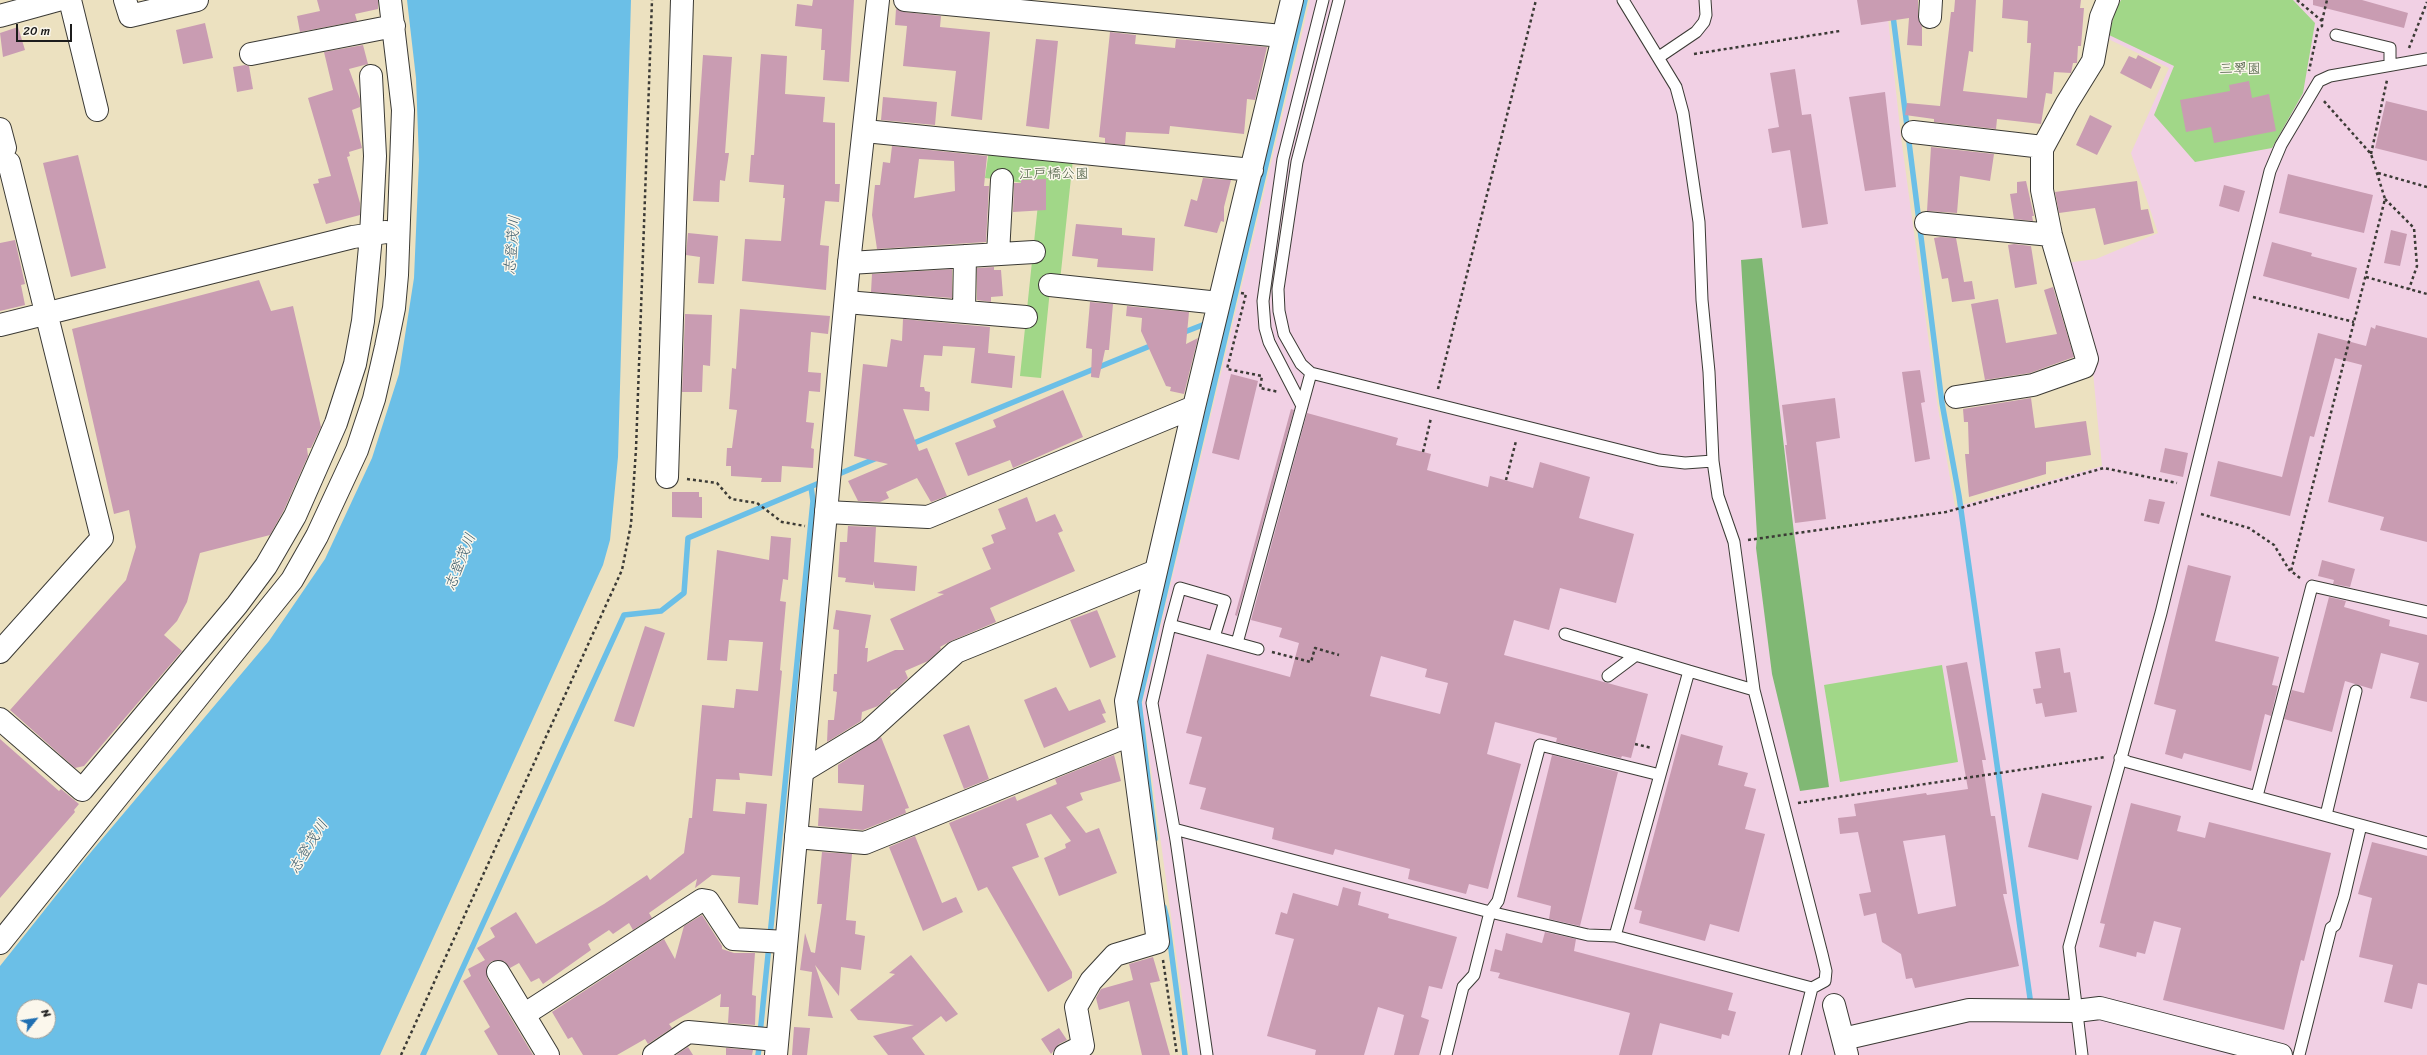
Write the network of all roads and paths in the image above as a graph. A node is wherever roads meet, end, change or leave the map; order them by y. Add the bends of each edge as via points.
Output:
1 (58, 0) edge
2 (70, 0) edge
3 (125, 0) edge
4 (197, 0) edge
5 (390, 0) edge
6 (652, 0) edge
7 (682, 0) edge
8 (878, 0) edge
9 (904, 0) edge
10 (1292, 0) edge
11 (1323, 0) edge
12 (1339, 0) edge
13 (1536, 0) edge
14 (1623, 0) edge
15 (1705, 0) edge
16 (2108, 0) edge
17 (2298, 0) edge
18 (2327, 0) edge
19 (2427, 2) edge
20 (974, 3) edge
21 (0, 16) edge
22 (2322, 21) junction
23 (394, 26) junction
24 (1840, 31) dead end
25 (2336, 35) dead end
26 (1282, 36) junction
27 (251, 54) dead end
28 (1694, 54) dead end
29 (1659, 57) junction
30 (2427, 59) edge
31 (2404, 63) junction
32 (2390, 65) junction
33 (371, 76) dead end
34 (2317, 86) junction
35 (97, 110) dead end
36 (865, 130) junction
37 (1913, 132) dead end
38 (4, 147) edge
39 (2043, 147) junction
40 (2371, 154) junction
41 (1252, 170) junction
42 (2377, 172) junction
43 (1002, 180) dead end
44 (2427, 187) edge
45 (2385, 199) junction
46 (1926, 223) dead end
47 (400, 228) junction
48 (2051, 235) junction
49 (371, 236) junction
50 (1034, 252) dead end
51 (998, 254) junction
52 (965, 256) junction
53 (849, 263) junction
54 (2366, 277) junction
55 (1050, 285) dead end
56 (2409, 289) junction
57 (2240, 294) junction
58 (2427, 294) edge
59 (1221, 296) junction
60 (846, 302) junction
61 (964, 311) junction
62 (46, 314) junction
63 (1026, 317) dead end
64 (2354, 322) junction
65 (0, 325) edge
66 (1311, 373) junction
67 (1438, 390) dead end
68 (1283, 394) dead end
69 (1956, 397) dead end
70 (1302, 406) junction
71 (1194, 407) junction
72 (1432, 414) dead end
73 (1516, 441) dead end
74 (1423, 452) dead end
75 (1713, 461) junction
76 (666, 477) joint
77 (1506, 480) dead end
78 (2192, 486) junction
79 (2187, 510) junction
80 (825, 520) junction
81 (1734, 542) junction
82 (1156, 571) junction
83 (2290, 571) junction
84 (2312, 586) junction
85 (2427, 612) edge
86 (1170, 626) junction
87 (1565, 634) dead end
88 (1214, 637) junction
89 (1237, 643) junction
90 (1258, 649) joint
91 (0, 652) edge
92 (1339, 654) dead end
93 (1636, 655) junction
94 (1689, 671) junction
95 (1608, 676) dead end
96 (1754, 690) junction
97 (2356, 692) dead end
98 (0, 719) edge
99 (1130, 734) junction
100 (2120, 758) junction
101 (803, 771) junction
102 (1660, 775) junction
103 (2257, 796) junction
104 (1784, 805) junction
105 (2326, 815) junction
106 (2361, 824) junction
107 (1174, 829) junction
108 (796, 837) junction
109 (2427, 843) edge
110 (1490, 912) junction
111 (1615, 936) junction
112 (786, 942) junction
113 (1158, 942) junction
114 (0, 943) edge
115 (498, 972) dead end
116 (1812, 988) junction
117 (1834, 1005) dead end
118 (2076, 1011) junction
119 (525, 1014) junction
120 (1845, 1047) edge
121 (776, 1048) edge
122 (400, 1055) edge
123 (548, 1055) edge
124 (654, 1055) edge
125 (1065, 1055) edge
126 (1177, 1055) edge
127 (1207, 1055) edge
128 (1446, 1055) edge
129 (1795, 1055) edge
130 (2082, 1055) edge
131 (2281, 1055) edge
132 (2299, 1055) edge

1 - 21 street
2 - 35 street
3 - 4 street via 130,16
5 - 23 street
6 - 122 path via 636,449 631,524 622,570
7 - 76 street
8 - 36 street
9 - 20 street
10 - 26 street
11 - 70 lane via 1283,159 1263,301 1265,328 1270,342
12 - 66 lane via 1297,162 1278,289 1284,334 1295,356
13 - 67 path
14 - 29 lane
15 - 29 lane via 1704,22 1696,32
16 - 39 street via 2101,17 2093,61
17 - 22 path
18 - 22 path
19 - 31 path
20 - 26 street
22 - 34 path via 2308,73
23 - 27 street
23 - 47 street via 402,110
24 - 28 path
25 - 32 lane via 2390,48
26 - 41 street
29 - 75 lane via 1676,86 1683,112 1699,222
30 - 31 lane
31 - 32 lane
32 - 34 lane via 2330,76
32 - 40 path
33 - 49 street via 375,156
34 - 40 path
34 - 57 lane via 2278,151 2270,170
36 - 41 street
36 - 53 street
37 - 39 street
38 - 62 street
39 - 48 street via 2042,190
40 - 42 path
41 - 59 street
42 - 44 path
42 - 45 path
43 - 51 street
45 - 54 path
45 - 56 path via 2414,228 2417,266
46 - 48 street
47 - 49 street
47 - 114 street via 394,308 374,398 357,450 317,536 292,580
48 - 69 street via 2087,359 2084,367 2033,385
49 - 62 street via 353,238
49 - 98 street via 363,320 355,364 336,423 295,516 266,566 237,605 82,790
50 - 51 street
51 - 52 street
52 - 53 street
52 - 61 street
53 - 60 street
54 - 56 path
54 - 64 path
55 - 59 street
56 - 58 path
57 - 64 path
57 - 78 lane
59 - 68 path via 1246,294 1227,369 1262,376 1260,388
59 - 71 street
60 - 61 street
60 - 80 street
61 - 63 street
62 - 65 street
62 - 91 street via 102,538
64 - 83 path
66 - 70 lane
66 - 75 lane via 1659,460 1685,464
70 - 89 lane
71 - 80 street via 928,517
71 - 82 street
72 - 74 path
73 - 77 path
75 - 81 lane via 1718,496
76 - 80 path via 717,483 731,499 757,503 782,522
78 - 79 lane
78 - 81 path via 2104,468 1946,512
79 - 83 path via 2249,528 2274,545
79 - 100 lane
80 - 101 street
81 - 96 lane
82 - 99 street via 1126,702
82 - 101 street via 956,652 869,731
83 - 84 path
84 - 85 lane
84 - 103 lane
86 - 88 lane
86 - 88 lane via 1180,588 1225,602
86 - 107 lane via 1152,703
87 - 93 lane
88 - 89 lane
89 - 90 lane
90 - 92 path via 1311,662 1315,648
93 - 94 lane
93 - 95 lane
94 - 96 lane
94 - 102 lane
96 - 104 lane
97 - 105 lane
99 - 108 street via 865,844
99 - 113 street
100 - 103 lane
100 - 104 path via 2110,756
100 - 118 lane via 2069,947
101 - 108 street
102 - 110 lane via 1540,745 1498,901
102 - 111 lane
103 - 105 lane
104 - 116 lane via 1826,971 1825,981
105 - 106 lane
106 - 109 lane
106 - 132 lane via 2344,897 2335,925 2331,928
107 - 110 lane
107 - 127 lane
108 - 112 street
110 - 111 lane via 1588,935
110 - 128 lane via 1474,975 1463,987
111 - 116 lane
112 - 119 street via 733,939 708,901 702,900
112 - 121 street
113 - 125 street via 1114,955 1091,981 1076,1007 1083,1046
113 - 126 path via 1161,946
115 - 119 street
116 - 129 lane
117 - 120 street
118 - 120 street via 1969,1010
118 - 130 lane
118 - 131 street via 2100,1008
119 - 123 street
121 - 124 street via 688,1032

